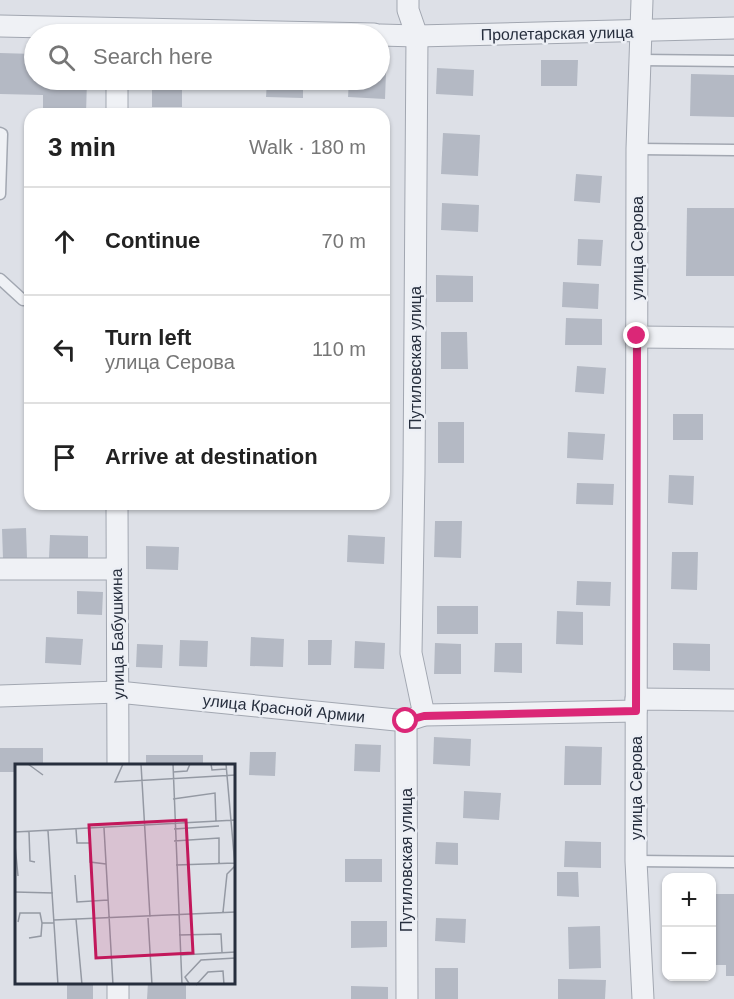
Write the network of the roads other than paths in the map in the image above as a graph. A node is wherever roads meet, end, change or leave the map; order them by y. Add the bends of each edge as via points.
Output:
1 (408, 0) edge
2 (642, 0) edge
3 (0, 26) edge
4 (24, 27) edge
5 (734, 28) edge
6 (641, 31) junction
7 (390, 35) edge
8 (417, 36) junction
9 (640, 60) junction
10 (734, 61) edge
11 (117, 90) edge
12 (117, 108) edge
13 (0, 134) edge
14 (637, 149) junction
15 (734, 150) edge
16 (0, 194) edge
17 (0, 279) edge
18 (24, 300) edge
19 (637, 336) junction
20 (734, 338) edge
21 (117, 510) edge
22 (116, 568) junction
23 (0, 569) edge
24 (118, 692) junction
25 (0, 696) edge
26 (734, 700) edge
27 (636, 705) junction
28 (415, 718) junction
29 (118, 764) edge
30 (636, 861) junction
31 (734, 862) edge
32 (407, 999) edge
33 (643, 999) edge

1 - 8 street, Путиловская улица
2 - 6 street, улица Серова
3 - 4 street
5 - 6 street, Пролетарская улица
6 - 8 street, Пролетарская улица
6 - 9 street, улица Серова
7 - 8 street, Пролетарская улица
8 - 28 street, Путиловская улица via 411,653
9 - 10 lane
9 - 14 street, улица Серова
11 - 12 street
13 - 16 lane
14 - 15 lane
14 - 19 street, улица Серова
17 - 18 lane
19 - 20 street
19 - 27 street, улица Серова
21 - 22 street, улица Бабушкина
22 - 23 street
22 - 24 street, улица Бабушкина
24 - 25 street, улица Красной Армии
24 - 28 street, улица Красной Армии
24 - 29 street, улица Бабушкина
26 - 27 street, улица Красной Армии
27 - 28 street, улица Красной Армии
27 - 30 street, улица Серова
28 - 32 street, Путиловская улица
30 - 31 lane
30 - 33 street, улица Серова

